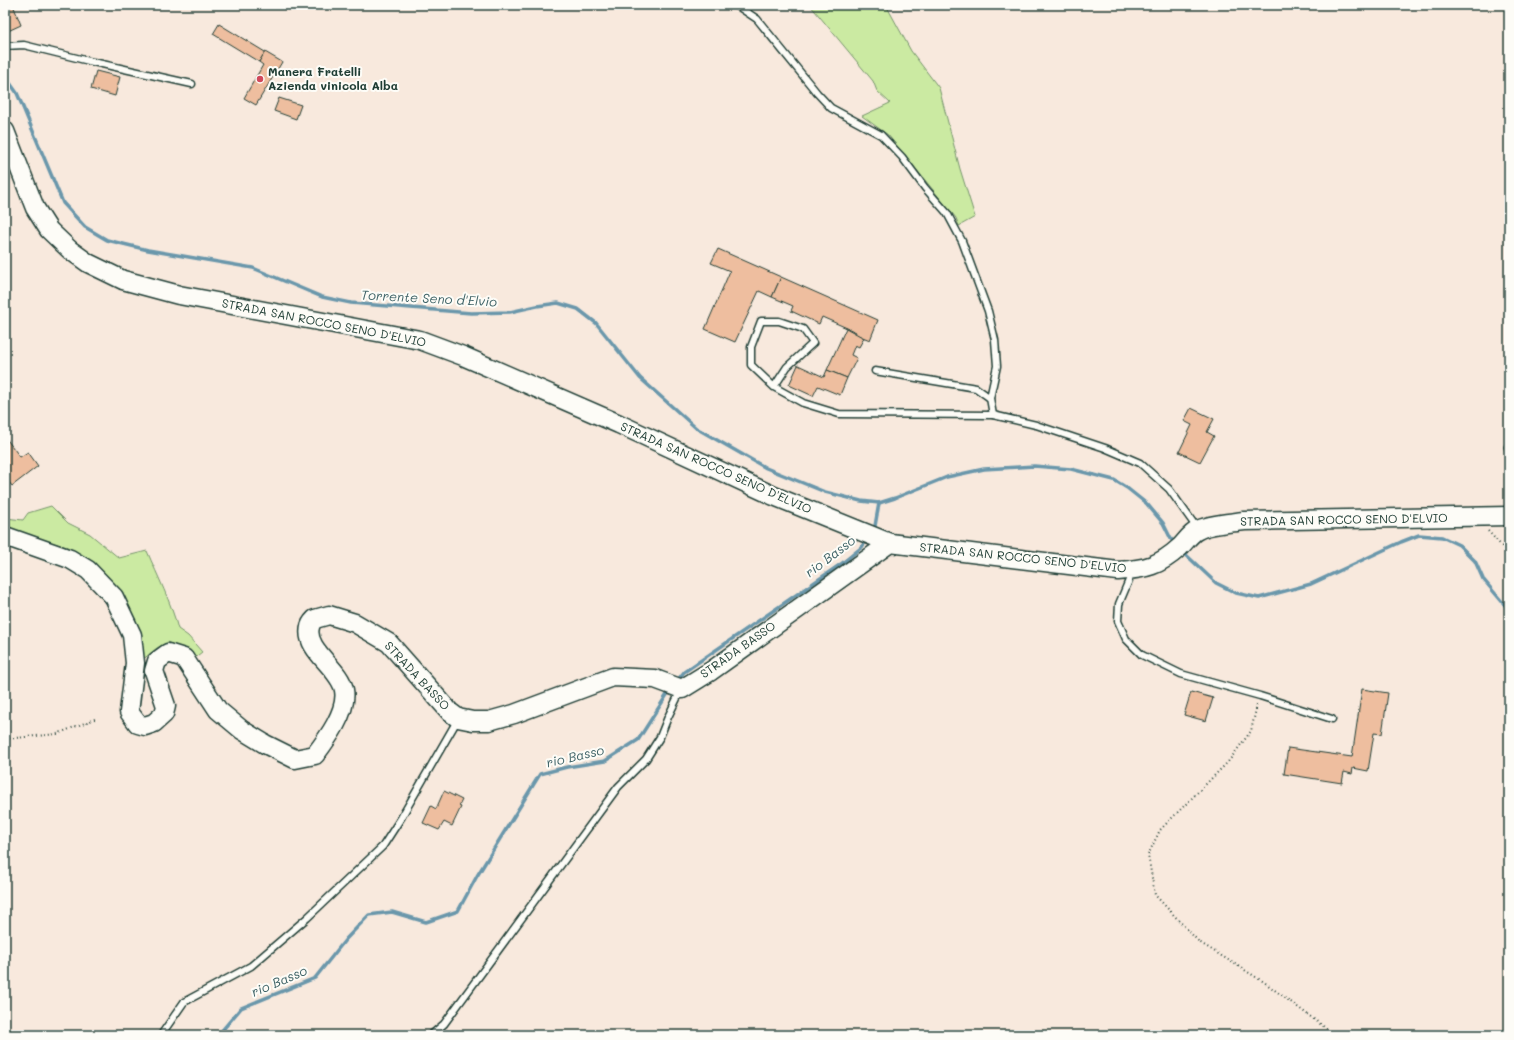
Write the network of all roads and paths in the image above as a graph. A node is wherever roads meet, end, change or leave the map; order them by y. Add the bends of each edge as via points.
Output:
1 (736, 5) edge
2 (5, 46) edge
3 (192, 84) dead end
4 (5, 131) edge
5 (875, 371) dead end
6 (774, 386) junction
7 (990, 398) junction
8 (994, 415) junction
9 (1509, 447) edge
10 (1509, 450) edge
11 (1509, 516) edge
12 (1474, 517) junction
13 (1194, 533) junction
14 (5, 536) edge
15 (877, 538) junction
16 (1509, 554) edge
17 (1137, 570) junction
18 (675, 686) junction
19 (1260, 696) junction
20 (97, 718) dead end
21 (458, 718) junction
22 (1332, 720) dead end
23 (5, 739) edge
24 (160, 1035) edge
25 (431, 1035) edge
26 (1335, 1035) edge

1 - 7 lane via 757,19 831,108 881,135 947,213 962,241 990,318 997,366
2 - 3 lane via 24,45
4 - 15 street, STRADA SAN ROCCO SENO D'ELVIO via 35,208 50,230 88,263 123,280 179,295 420,340 463,356 774,496
5 - 7 lane via 976,388
6 - 6 lane via 751,365 751,347 761,321 779,321 804,329 813,343 787,367
6 - 8 lane via 803,403 839,414
7 - 8 lane
8 - 13 lane via 1036,425 1105,448 1140,463 1169,489
9 - 10 lane
11 - 12 street, STRADA SAN ROCCO SENO D'ELVIO
12 - 13 street, STRADA SAN ROCCO SENO D'ELVIO via 1244,522 1212,526
12 - 16 path
13 - 17 street, STRADA SAN ROCCO SENO D'ELVIO via 1165,560
14 - 21 street, STRADA BASSO via 70,559 88,570 114,598 132,635 135,663 129,712 138,724 145,726 154,723 164,714 166,706 154,671 157,661 168,653 184,658 218,710 242,730 295,759 315,755 333,731 344,703 344,690 340,679 310,641 310,627 315,619 329,614 356,623 389,643
15 - 17 street, STRADA SAN ROCCO SENO D'ELVIO via 1118,571
15 - 18 street, STRADA BASSO via 711,671
17 - 19 lane via 1119,604 1118,621 1126,639 1142,655 1181,674
18 - 21 street, STRADA BASSO via 655,679 613,677 514,714 489,720 473,721
18 - 25 lane via 660,738 646,759 618,787 444,1024
19 - 22 lane
19 - 26 path via 1251,731 1228,762 1160,830 1148,854 1155,896 1199,942 1264,982
20 - 23 path via 57,734
21 - 24 lane via 401,818 382,846 307,918 251,966 184,1002

